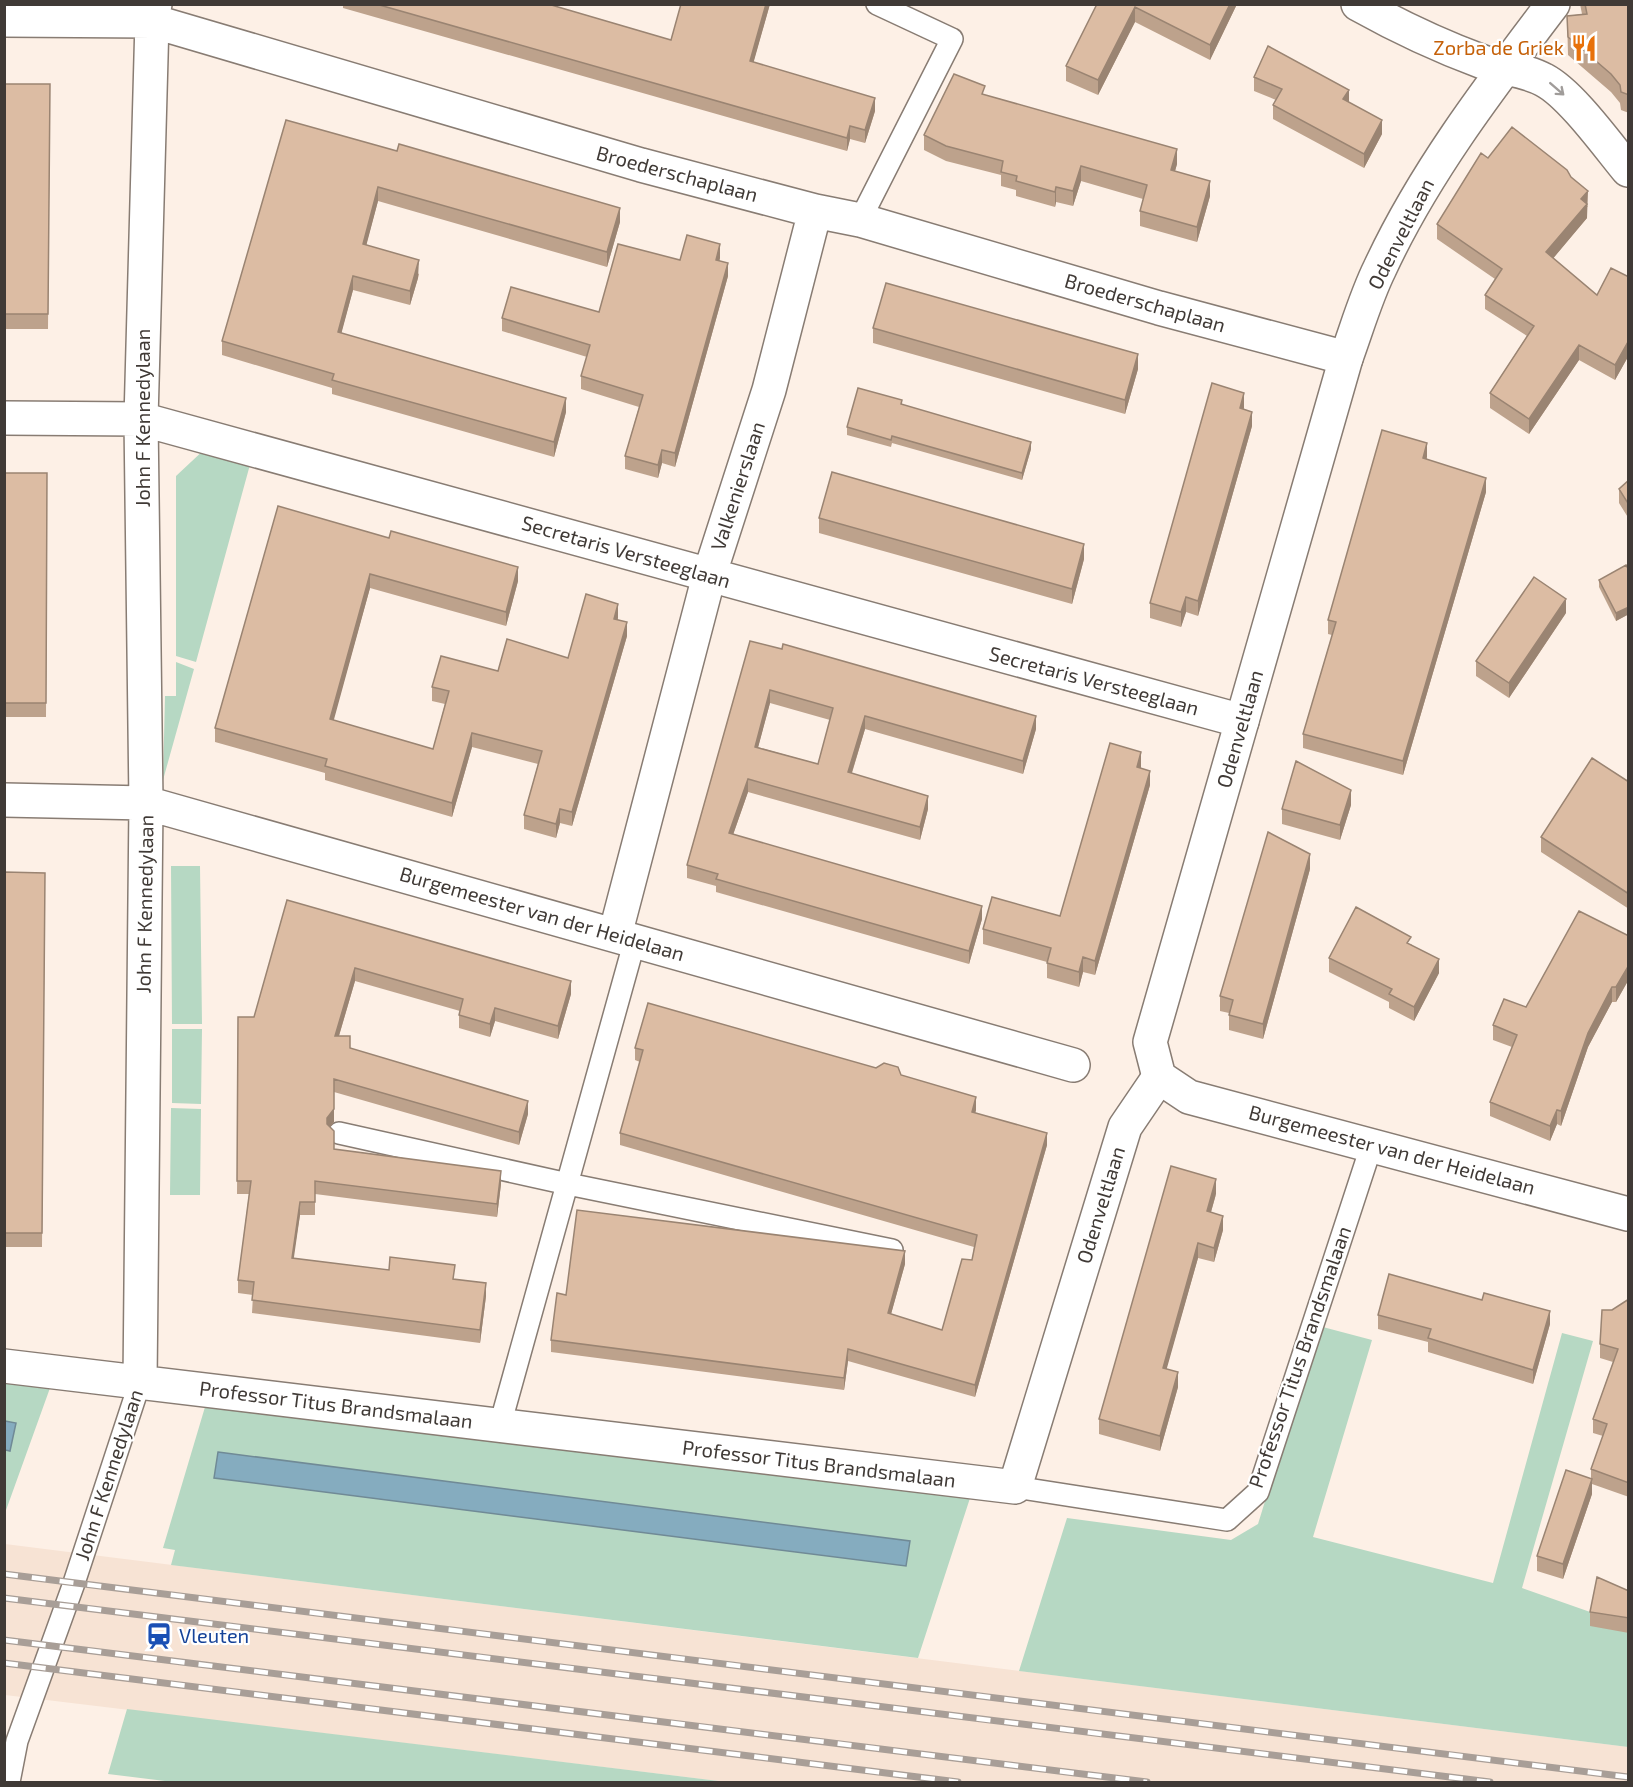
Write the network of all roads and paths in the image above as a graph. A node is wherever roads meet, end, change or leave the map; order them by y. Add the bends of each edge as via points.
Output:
1 (877, 4) edge
2 (1358, 4) edge
3 (1553, 4) edge
4 (154, 13) edge
5 (4, 20) edge
6 (1503, 69) junction
7 (1629, 170) edge
8 (815, 211) junction
9 (860, 220) junction
10 (1346, 358) junction
11 (4, 418) edge
12 (141, 419) junction
13 (709, 576) junction
14 (1242, 721) junction
15 (4, 800) edge
16 (146, 803) junction
17 (625, 938) junction
18 (1073, 1065) dead end
19 (1159, 1077) junction
20 (339, 1133) dead end
21 (1372, 1144) junction
22 (568, 1184) junction
23 (1629, 1214) edge
24 (892, 1250) edge
25 (4, 1366) edge
26 (140, 1382) junction
27 (500, 1425) junction
28 (1015, 1487) junction
29 (9, 1782) edge

1 - 9 lane via 952,39
2 - 6 street via 1430,43
3 - 6 street, Odenveltlaan
4 - 5 street, Broederschaplaan
4 - 8 street, Broederschaplaan via 641,165
4 - 12 street, John F Kennedylaan
6 -> 7 street via 1546,80 1562,92
6 - 10 street, Odenveltlaan via 1430,178 1379,268
8 - 9 street, Broederschaplaan
8 - 13 street, Valkenierslaan via 769,390
9 - 10 street, Broederschaplaan
10 - 14 street, Odenveltlaan
11 - 12 street, Secretaris Versteeglaan
12 - 13 street, Secretaris Versteeglaan
12 - 16 street, John F Kennedylaan
13 - 14 street, Secretaris Versteeglaan
13 - 17 street, Valkenierslaan
14 - 19 street, Odenveltlaan via 1150,1042
15 - 16 street, Burgemeester van der Heidelaan
16 - 17 street, Burgemeester van der Heidelaan
16 - 26 street, John F Kennedylaan
17 - 18 street, Burgemeester van der Heidelaan
17 - 22 lane
19 - 21 street, Burgemeester van der Heidelaan via 1189,1097
19 - 28 street, Odenveltlaan via 1125,1127
20 - 22 lane
21 - 23 street, Burgemeester van der Heidelaan
21 - 28 lane, Professor Titus Brandsmalaan via 1258,1492 1227,1520
22 - 24 lane
22 - 27 lane
25 - 26 street, Professor Titus Brandsmalaan
26 - 27 street, Professor Titus Brandsmalaan
26 - 29 lane, John F Kennedylaan via 17,1741
27 - 28 street, Professor Titus Brandsmalaan

